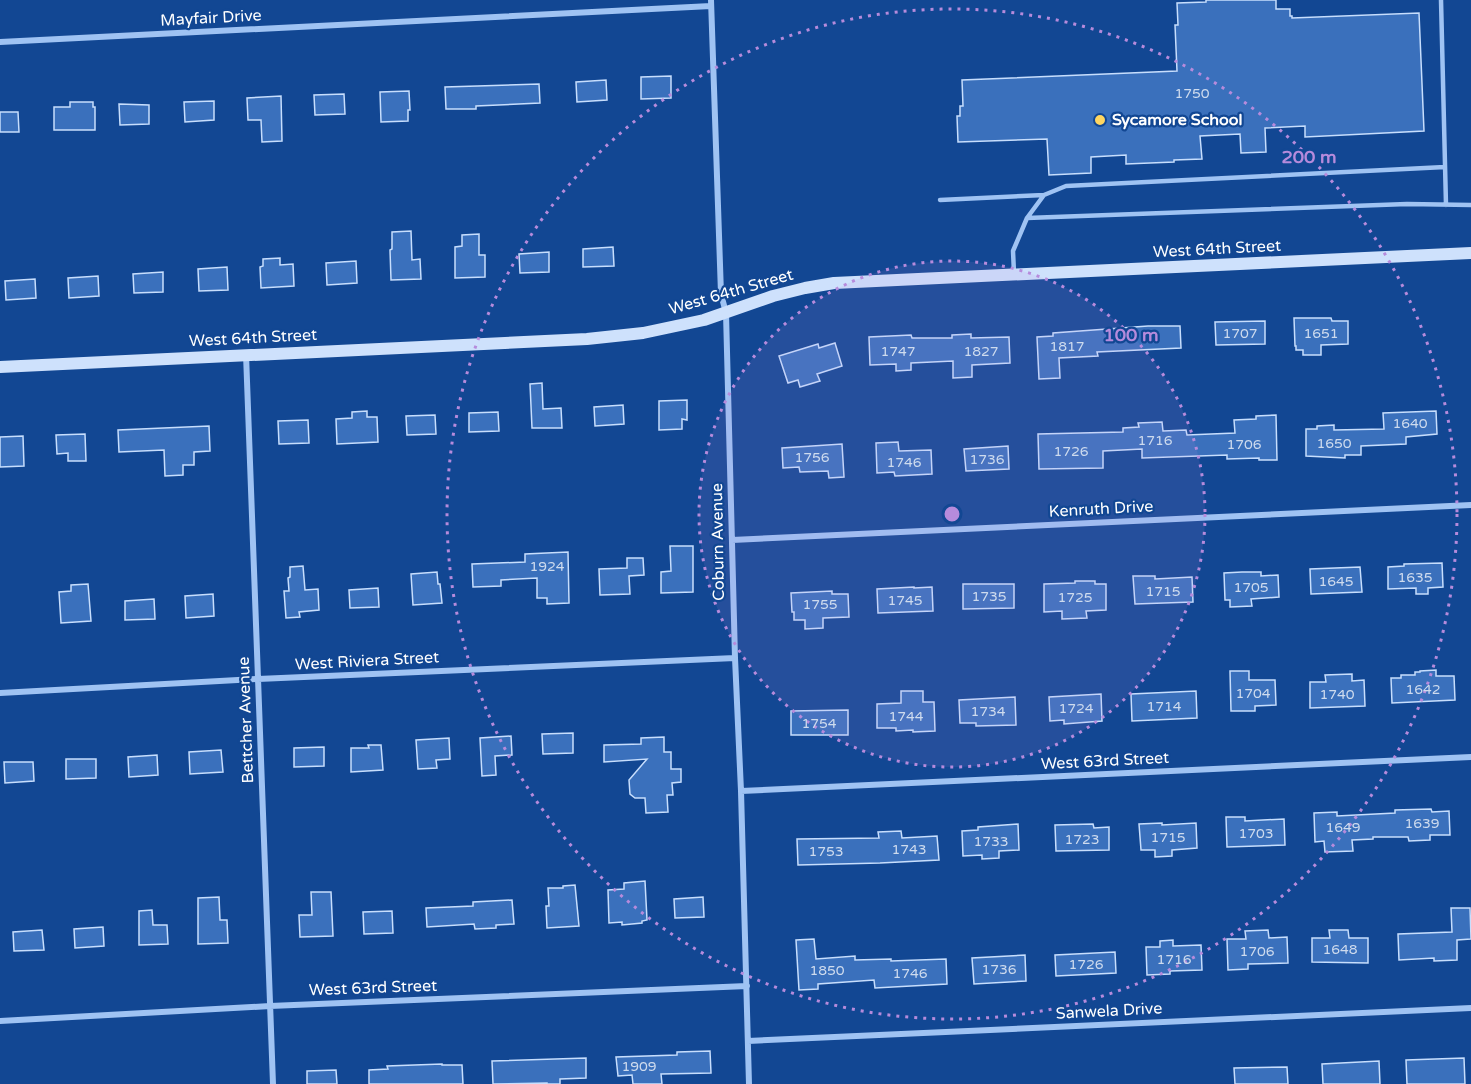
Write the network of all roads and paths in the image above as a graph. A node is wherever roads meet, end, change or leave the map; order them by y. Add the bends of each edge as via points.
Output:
1 (1441, 0) edge
2 (711, 3) edge
3 (0, 42) edge
4 (1445, 167) junction
5 (1044, 195) junction
6 (940, 200) dead end
7 (1471, 205) edge
8 (1446, 206) junction
9 (1027, 218) junction
10 (1471, 253) edge
11 (1014, 275) junction
12 (726, 313) junction
13 (246, 354) junction
14 (0, 367) edge
15 (1471, 505) edge
16 (732, 540) junction
17 (735, 658) junction
18 (258, 679) junction
19 (0, 693) edge
20 (1471, 757) edge
21 (741, 791) junction
22 (747, 986) junction
23 (270, 1006) junction
24 (1471, 1008) edge
25 (0, 1021) edge
26 (748, 1041) junction
27 (273, 1084) edge
28 (749, 1084) edge

1 - 4 lane
2 - 3 street, Mayfair Drive
2 - 12 street, Coburn Avenue via 721,294
4 - 5 lane via 1066,186
4 - 8 lane
5 - 6 lane
5 - 9 lane
7 - 8 lane
8 - 9 lane via 1407,204
9 - 11 lane via 1013,251
10 - 11 street, West 64th Street
11 - 12 street, West 64th Street via 834,283 773,296
12 - 13 street, West 64th Street via 643,333 587,339
12 - 16 street, Coburn Avenue
13 - 14 street, West 64th Street
13 - 18 street, Bettcher Avenue
15 - 16 street, Kenruth Drive
16 - 17 street, Coburn Avenue
17 - 18 street, West Riviera Street
17 - 21 street, Coburn Avenue
18 - 19 street, West Riviera Street
18 - 23 street, Bettcher Avenue
20 - 21 street, West 63rd Street
21 - 22 street, Coburn Avenue
22 - 23 street, West 63rd Street
22 - 26 street, Coburn Avenue
23 - 25 street, West 63rd Street
23 - 27 street, Bettcher Avenue
24 - 26 street, Sanwela Drive
26 - 28 street, Coburn Avenue

